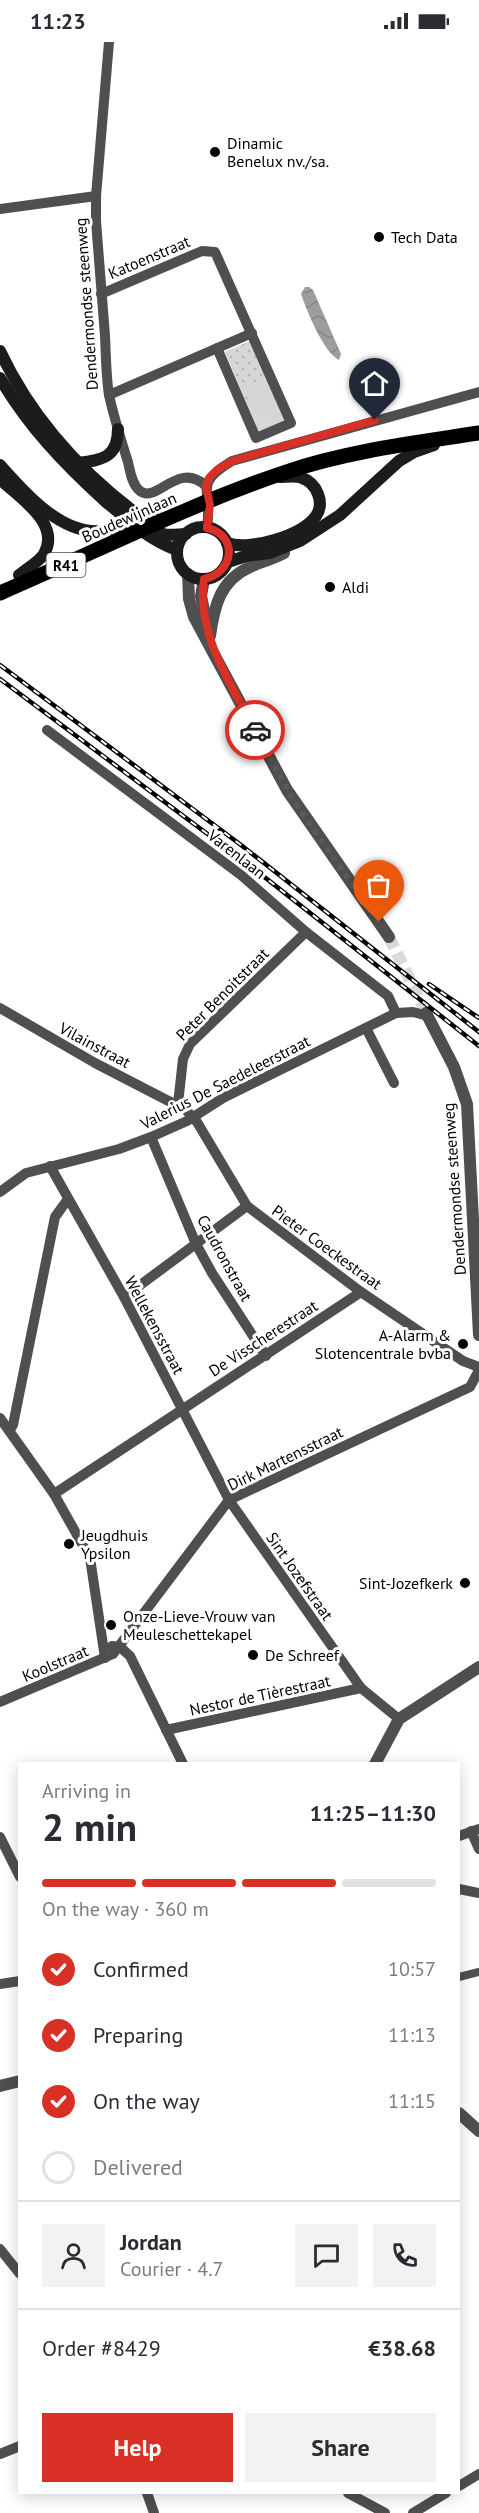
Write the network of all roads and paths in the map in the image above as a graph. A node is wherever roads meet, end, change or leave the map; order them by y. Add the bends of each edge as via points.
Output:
1 (109, 42) edge
2 (96, 196) junction
3 (0, 209) edge
4 (101, 294) junction
5 (252, 333) junction
6 (217, 348) junction
7 (0, 351) edge
8 (0, 378) edge
9 (479, 392) edge
10 (109, 395) junction
11 (479, 425) edge
12 (118, 429) junction
13 (479, 435) edge
14 (124, 449) junction
15 (78, 463) junction
16 (0, 465) edge
17 (275, 477) junction
18 (96, 478) junction
19 (0, 479) edge
20 (206, 486) junction
21 (155, 514) junction
22 (207, 528) junction
23 (186, 534) junction
24 (300, 542) junction
25 (227, 543) junction
26 (177, 550) junction
27 (228, 562) junction
28 (188, 574) junction
29 (19, 575) junction
30 (204, 579) junction
31 (0, 583) edge
32 (0, 594) edge
33 (210, 636) junction
34 (216, 657) junction
35 (46, 730) dead end
36 (306, 932) junction
37 (389, 937) tunnel mouth
38 (0, 1008) edge
39 (396, 1013) junction
40 (427, 1014) joint
41 (366, 1028) junction
42 (394, 1083) dead end
43 (178, 1104) junction
44 (192, 1116) junction
45 (151, 1137) junction
46 (50, 1166) junction
47 (0, 1192) edge
48 (68, 1199) junction
49 (247, 1206) junction
50 (196, 1244) junction
51 (361, 1292) junction
52 (124, 1297) junction
53 (479, 1335) edge
54 (266, 1356) junction
55 (479, 1368) edge
56 (182, 1410) junction
57 (0, 1418) edge
58 (10, 1430) junction
59 (54, 1494) junction
60 (229, 1500) junction
61 (101, 1641) junction
62 (120, 1647) junction
63 (105, 1658) junction
64 (479, 1667) edge
65 (361, 1689) junction
66 (0, 1702) edge
67 (399, 1719) junction
68 (166, 1730) junction
69 (182, 1762) edge
70 (376, 1762) edge
71 (475, 1830) edge
72 (460, 1836) edge
73 (0, 1837) edge
74 (479, 1849) edge
75 (18, 1872) edge
76 (460, 1889) edge
77 (479, 1893) edge
78 (479, 1972) edge
79 (460, 1977) edge
80 (18, 1981) edge
81 (0, 1984) edge
82 (18, 2082) edge
83 (0, 2086) edge
84 (460, 2114) edge
85 (479, 2131) edge
86 (0, 2249) edge
87 (17, 2268) edge
88 (0, 2272) edge
89 (18, 2447) edge
90 (0, 2454) edge
91 (479, 2474) edge
92 (460, 2485) edge
93 (147, 2494) edge
94 (350, 2494) edge
95 (444, 2494) edge
96 (378, 2512) edge
97 (154, 2513) edge
98 (412, 2513) edge

1 - 2 street, Dendermondse steenweg
2 - 3 street
2 - 4 street, Dendermondse steenweg
4 - 5 street, Katoenstraat via 209,250 218,256
4 - 10 street, Dendermondse steenweg
5 - 6 street
5 - 6 street via 291,423 275,430 256,438
6 - 10 street
7 - 15 main road via 50,433
8 - 26 main road via 18,409 71,470 157,543
9 - 20 street via 232,461 209,478
10 - 12 street, Dendermondse steenweg
11 - 21 main road, Boudewijnlaan / R41 via 299,461 251,475
12 - 14 street, Dendermondse steenweg
12 - 15 main road via 117,446 110,454
13 - 17 main road, Boudewijnlaan / R41 via 357,455
13 - 24 main road, Boudewijnlaan via 414,452 340,515
14 - 18 main road
14 - 20 street, Dendermondse steenweg via 134,484 143,493 180,478 196,478
15 - 18 main road
16 - 21 main road, Boudewijnlaan via 55,518 88,531 115,528
17 - 25 main road, Boudewijnlaan via 309,481 320,500 319,511 309,523 282,537 237,547
17 - 32 main road, Boudewijnlaan / R41 via 178,514
18 - 23 main road via 163,534
19 - 29 main road, Boudewijnlaan via 41,518 48,535 43,554
20 - 22 street via 210,505
21 - 29 main road, Boudewijnlaan / R41
22 - 23 main road via 196,528
22 - 25 main road via 219,533
23 - 26 main road
24 - 27 main road, Boudewijnlaan
24 - 33 street via 277,557 248,568 227,584 219,595
25 - 27 main road
26 - 28 main road via 180,565
27 - 30 main road via 220,573
28 - 30 main road
28 - 34 street via 190,604
29 - 31 main road, Boudewijnlaan / R41
30 - 33 street via 201,596
33 - 34 street
34 - 37 street via 295,803
35 - 36 street, Varenlaan via 241,875
36 - 39 street, Varenlaan via 388,996
36 - 43 street, Peter Benoitstraat via 190,1044 183,1059
38 - 43 street, Vilainstraat
39 - 40 street
39 - 41 street, Valerius De Saedeleerstraat
40 - 53 street, Dendermondse steenweg via 454,1067 467,1104
41 - 42 street
41 - 44 street, Valerius De Saedeleerstraat
43 - 44 street
44 - 45 street, Valerius De Saedeleerstraat
44 - 49 street, Pieter Coeckestraat
45 - 46 street, Valerius De Saedeleerstraat
45 - 50 street, Caudronstraat
46 - 47 street, Valerius De Saedeleerstraat via 26,1173
46 - 48 street, Wellekensstraat
48 - 52 street, Wellekensstraat
48 - 58 street via 55,1217
49 - 50 street
49 - 51 street, Pieter Coeckestraat
50 - 52 street
50 - 54 street, Caudronstraat
51 - 54 street, De Visscherestraat
51 - 55 street, Pieter Coeckestraat
52 - 56 street, Wellekensstraat
54 - 56 street, De Visscherestraat
55 - 60 street, Dirk Martensstraat via 470,1387
56 - 59 street, De Visscherestraat
56 - 60 street, Wellekensstraat
57 - 58 street
58 - 59 street
59 - 61 street via 90,1558
60 - 62 street, Dirk Martensstraat
60 - 65 street, Sint Jozefstraat
61 - 62 street
61 - 63 street
62 - 63 street, Koolstraat
62 - 68 street via 130,1656
63 - 66 street, Koolstraat
64 - 67 street
65 - 67 street, Sint Jozefstraat
65 - 68 street, Nestor de Tièrestraat
67 - 70 street
68 - 69 street
71 - 72 street
71 - 74 street
73 - 75 street
76 - 77 street
78 - 79 street
80 - 81 street
82 - 83 street
84 - 85 street
86 - 87 street
87 - 88 street
89 - 90 street
91 - 92 street
93 - 97 street
94 - 96 street
95 - 98 street

